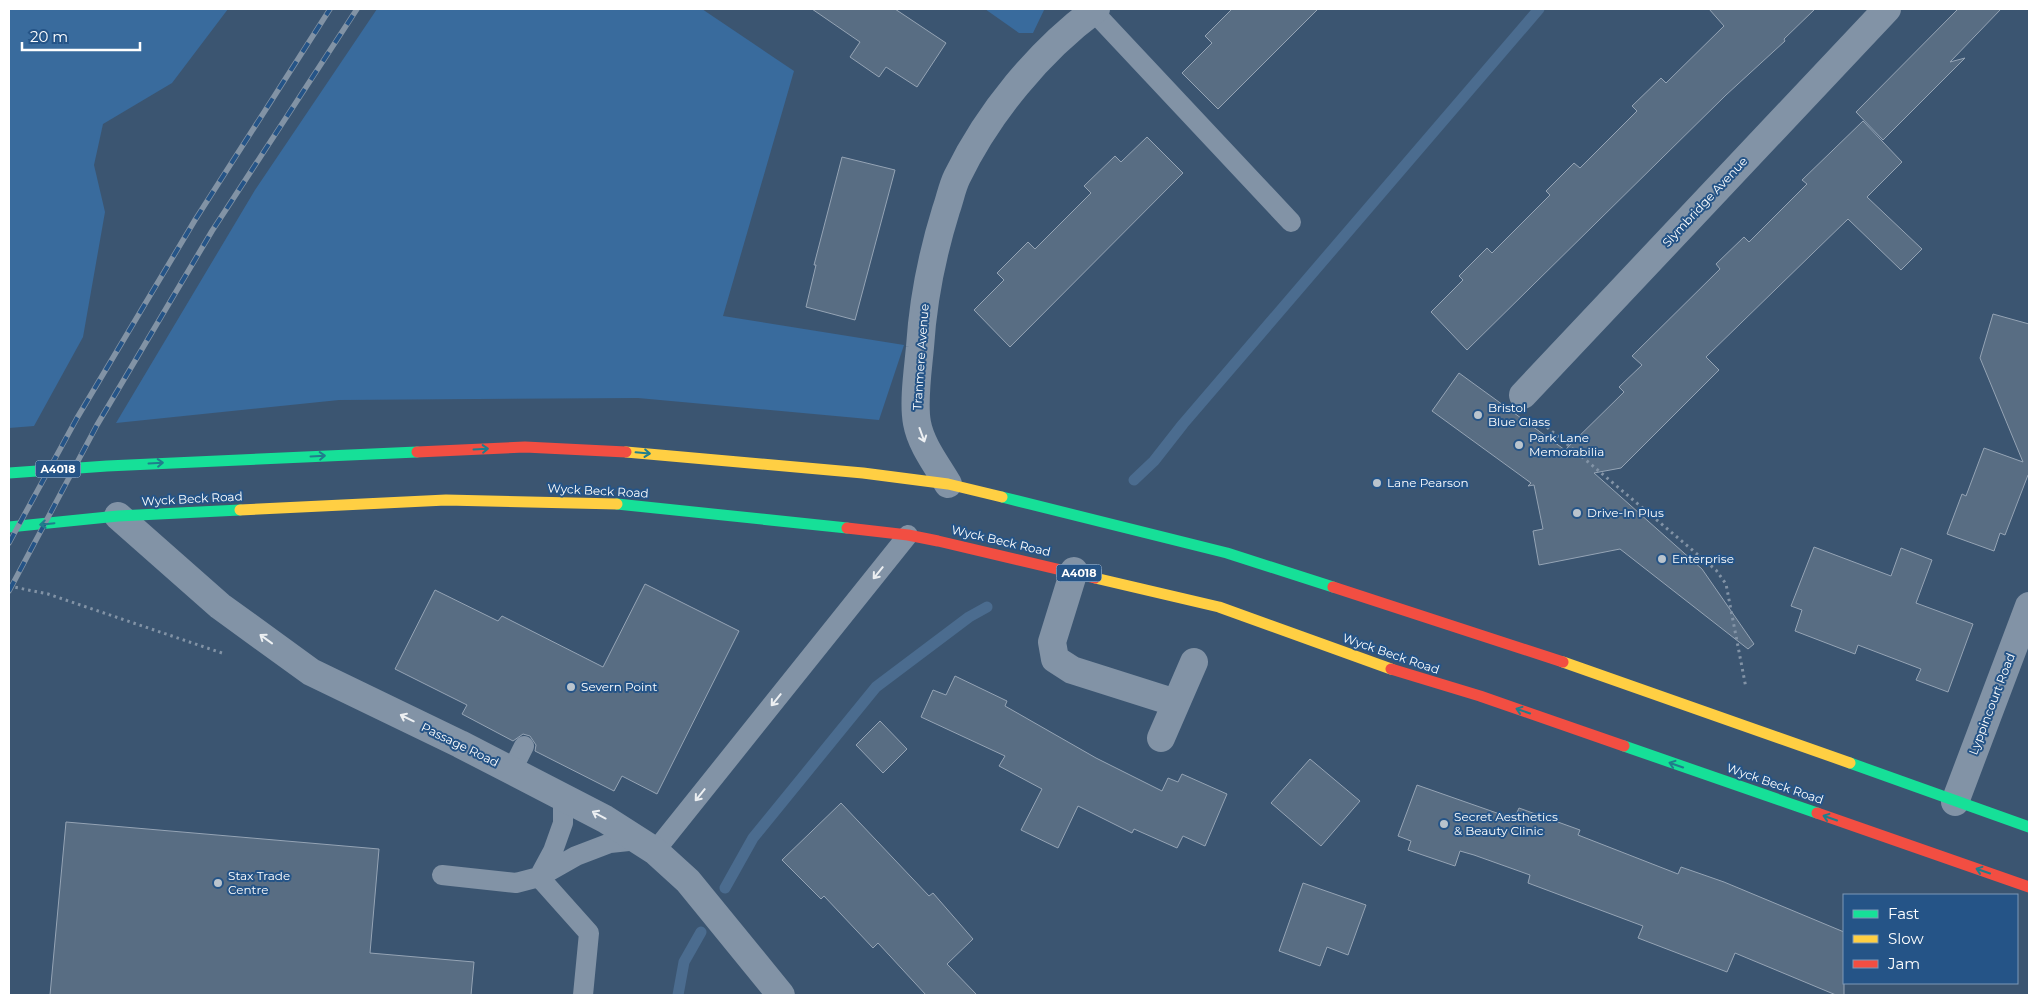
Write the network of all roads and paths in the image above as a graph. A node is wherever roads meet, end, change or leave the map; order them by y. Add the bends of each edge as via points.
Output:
1 (1888, 9) edge
2 (1085, 13) edge
3 (1291, 222) dead end
4 (1523, 395) joint
5 (9, 473) edge
6 (948, 484) junction
7 (118, 516) junction
8 (9, 528) edge
9 (908, 535) junction
10 (1074, 572) junction
11 (9, 586) edge
12 (2029, 606) edge
13 (232, 656) dead end
14 (1194, 662) dead end
15 (1176, 703) junction
16 (1753, 728) junction
17 (1160, 738) dead end
18 (524, 746) dead end
19 (512, 770) junction
20 (563, 797) junction
21 (1955, 802) junction
22 (2029, 827) edge
23 (646, 845) junction
24 (442, 875) dead end
25 (539, 877) junction
26 (2029, 887) edge
27 (584, 995) edge
28 (781, 995) edge

1 - 4 street, Slymbridge Avenue
2 - 3 lane
2 -> 6 street, Tranmere Avenue via 1018,83 987,126 956,178 936,242 922,310 917,422 923,442
4 - 16 path via 1518,403 1716,570 1726,584
5 -> 6 main road, A4018 via 525,447 634,452 862,472
6 - 16 main road, A4018 via 1227,553 1501,641
7 -> 8 main road, Wyck Beck Road / A4018
7 - 9 main road, Wyck Beck Road / A4018 via 446,500 600,503
19 -> 7 street, Passage Road via 311,672 220,606
9 - 10 main road, Wyck Beck Road / A4018
9 -> 23 lane
10 - 15 street via 1052,642 1055,659 1072,670
26 -> 10 main road, Wyck Beck Road / A4018 via 1480,696 1415,678 1219,607
11 - 13 path via 48,594
12 - 21 street, Lyppincourt Road
14 - 15 street
15 - 17 street
16 - 21 main road, A4018
18 - 19 lane
19 - 20 street, Passage Road
23 -> 20 street, Passage Road
20 - 25 lane via 563,823
21 - 22 main road, A4018
23 - 25 lane via 610,843 576,856
23 - 28 street, Passage Road via 700,894
24 - 25 lane via 516,883
25 - 27 lane via 589,932

